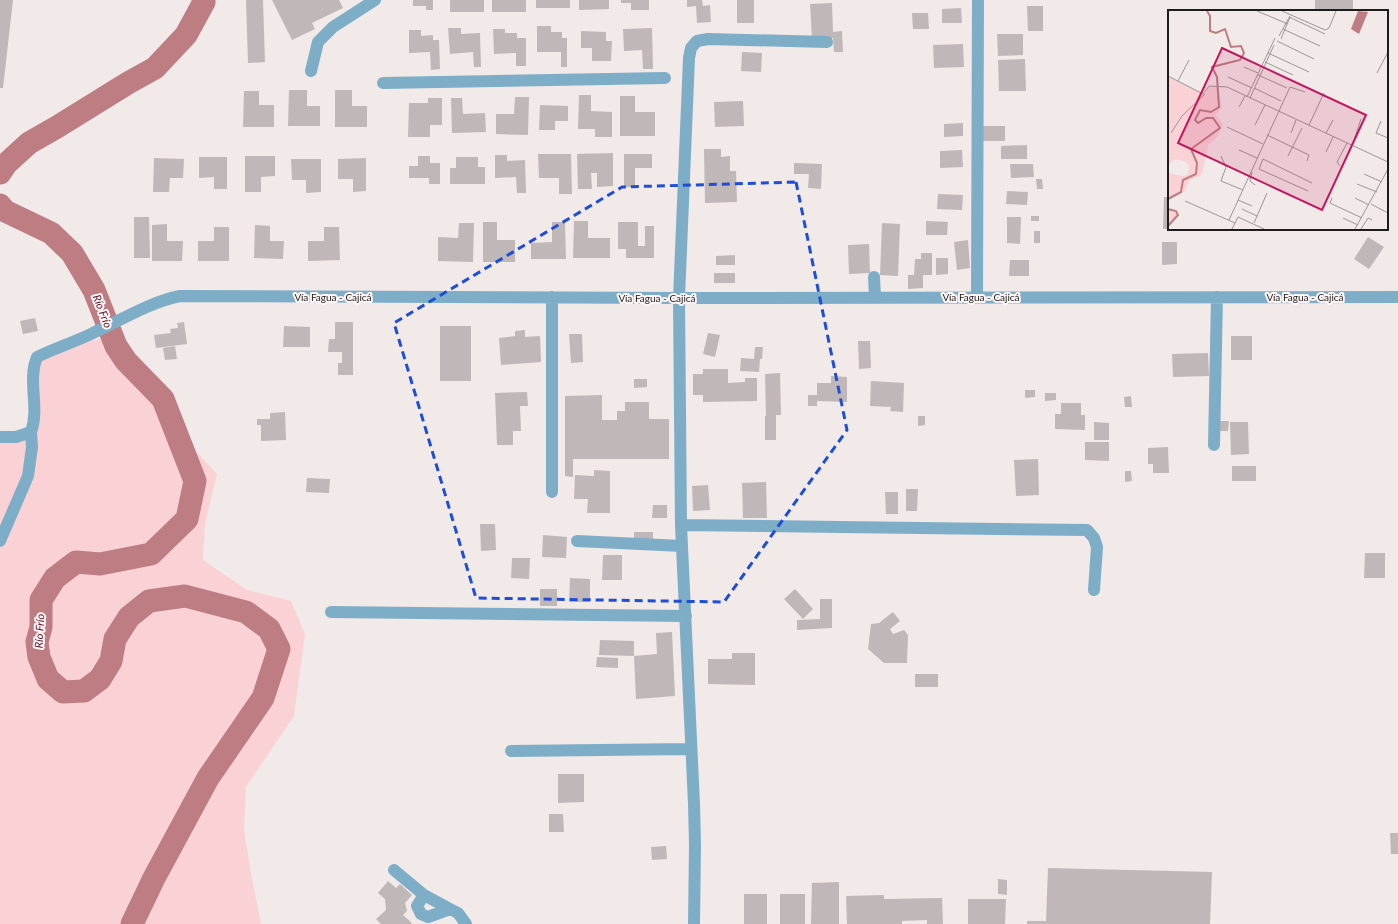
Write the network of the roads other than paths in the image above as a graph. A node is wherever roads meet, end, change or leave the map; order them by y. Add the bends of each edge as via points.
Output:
1 (375, 0) edge
2 (978, 0) edge
3 (827, 42) dead end
4 (311, 71) dead end
5 (665, 78) dead end
6 (382, 83) dead end
7 (874, 277) dead end
8 (552, 297) junction
9 (875, 297) junction
10 (977, 297) junction
11 (1217, 297) junction
12 (1398, 297) edge
13 (679, 298) junction
14 (31, 432) junction
15 (0, 437) edge
16 (1214, 445) dead end
17 (552, 492) dead end
18 (681, 526) junction
19 (0, 541) edge
20 (577, 541) dead end
21 (682, 546) junction
22 (1094, 590) dead end
23 (331, 612) dead end
24 (686, 616) junction
25 (691, 749) junction
26 (510, 751) dead end
27 (394, 870) dead end
28 (424, 895) junction
29 (450, 909) junction
30 (466, 924) edge
31 (694, 924) edge

1 - 4 street via 333,27 318,42
2 - 10 street
3 - 13 street via 708,39 697,41 691,48
5 - 6 street
7 - 9 street
8 - 13 street, Vía Fagua - Cajicá
8 - 14 street, Vía Fagua - Cajicá via 180,296 166,299 37,357 33,368 35,421
8 - 17 street
9 - 10 street, Vía Fagua - Cajicá
9 - 13 street, Vía Fagua - Cajicá
10 - 11 street, Vía Fagua - Cajicá
11 - 12 street, Vía Fagua - Cajicá
11 - 16 street
13 - 18 street
14 - 15 street via 16,438
14 - 19 street, Vía Fagua - Cajicá via 32,447 28,476
18 - 21 street
18 - 22 street via 1087,530 1094,538 1097,548
20 - 21 street
21 - 24 street
23 - 24 street
24 - 25 street
25 - 26 street
25 - 31 street via 694,785
27 - 28 street
28 - 29 street
28 - 29 street via 417,906 421,914 428,917
29 - 30 street via 458,913

